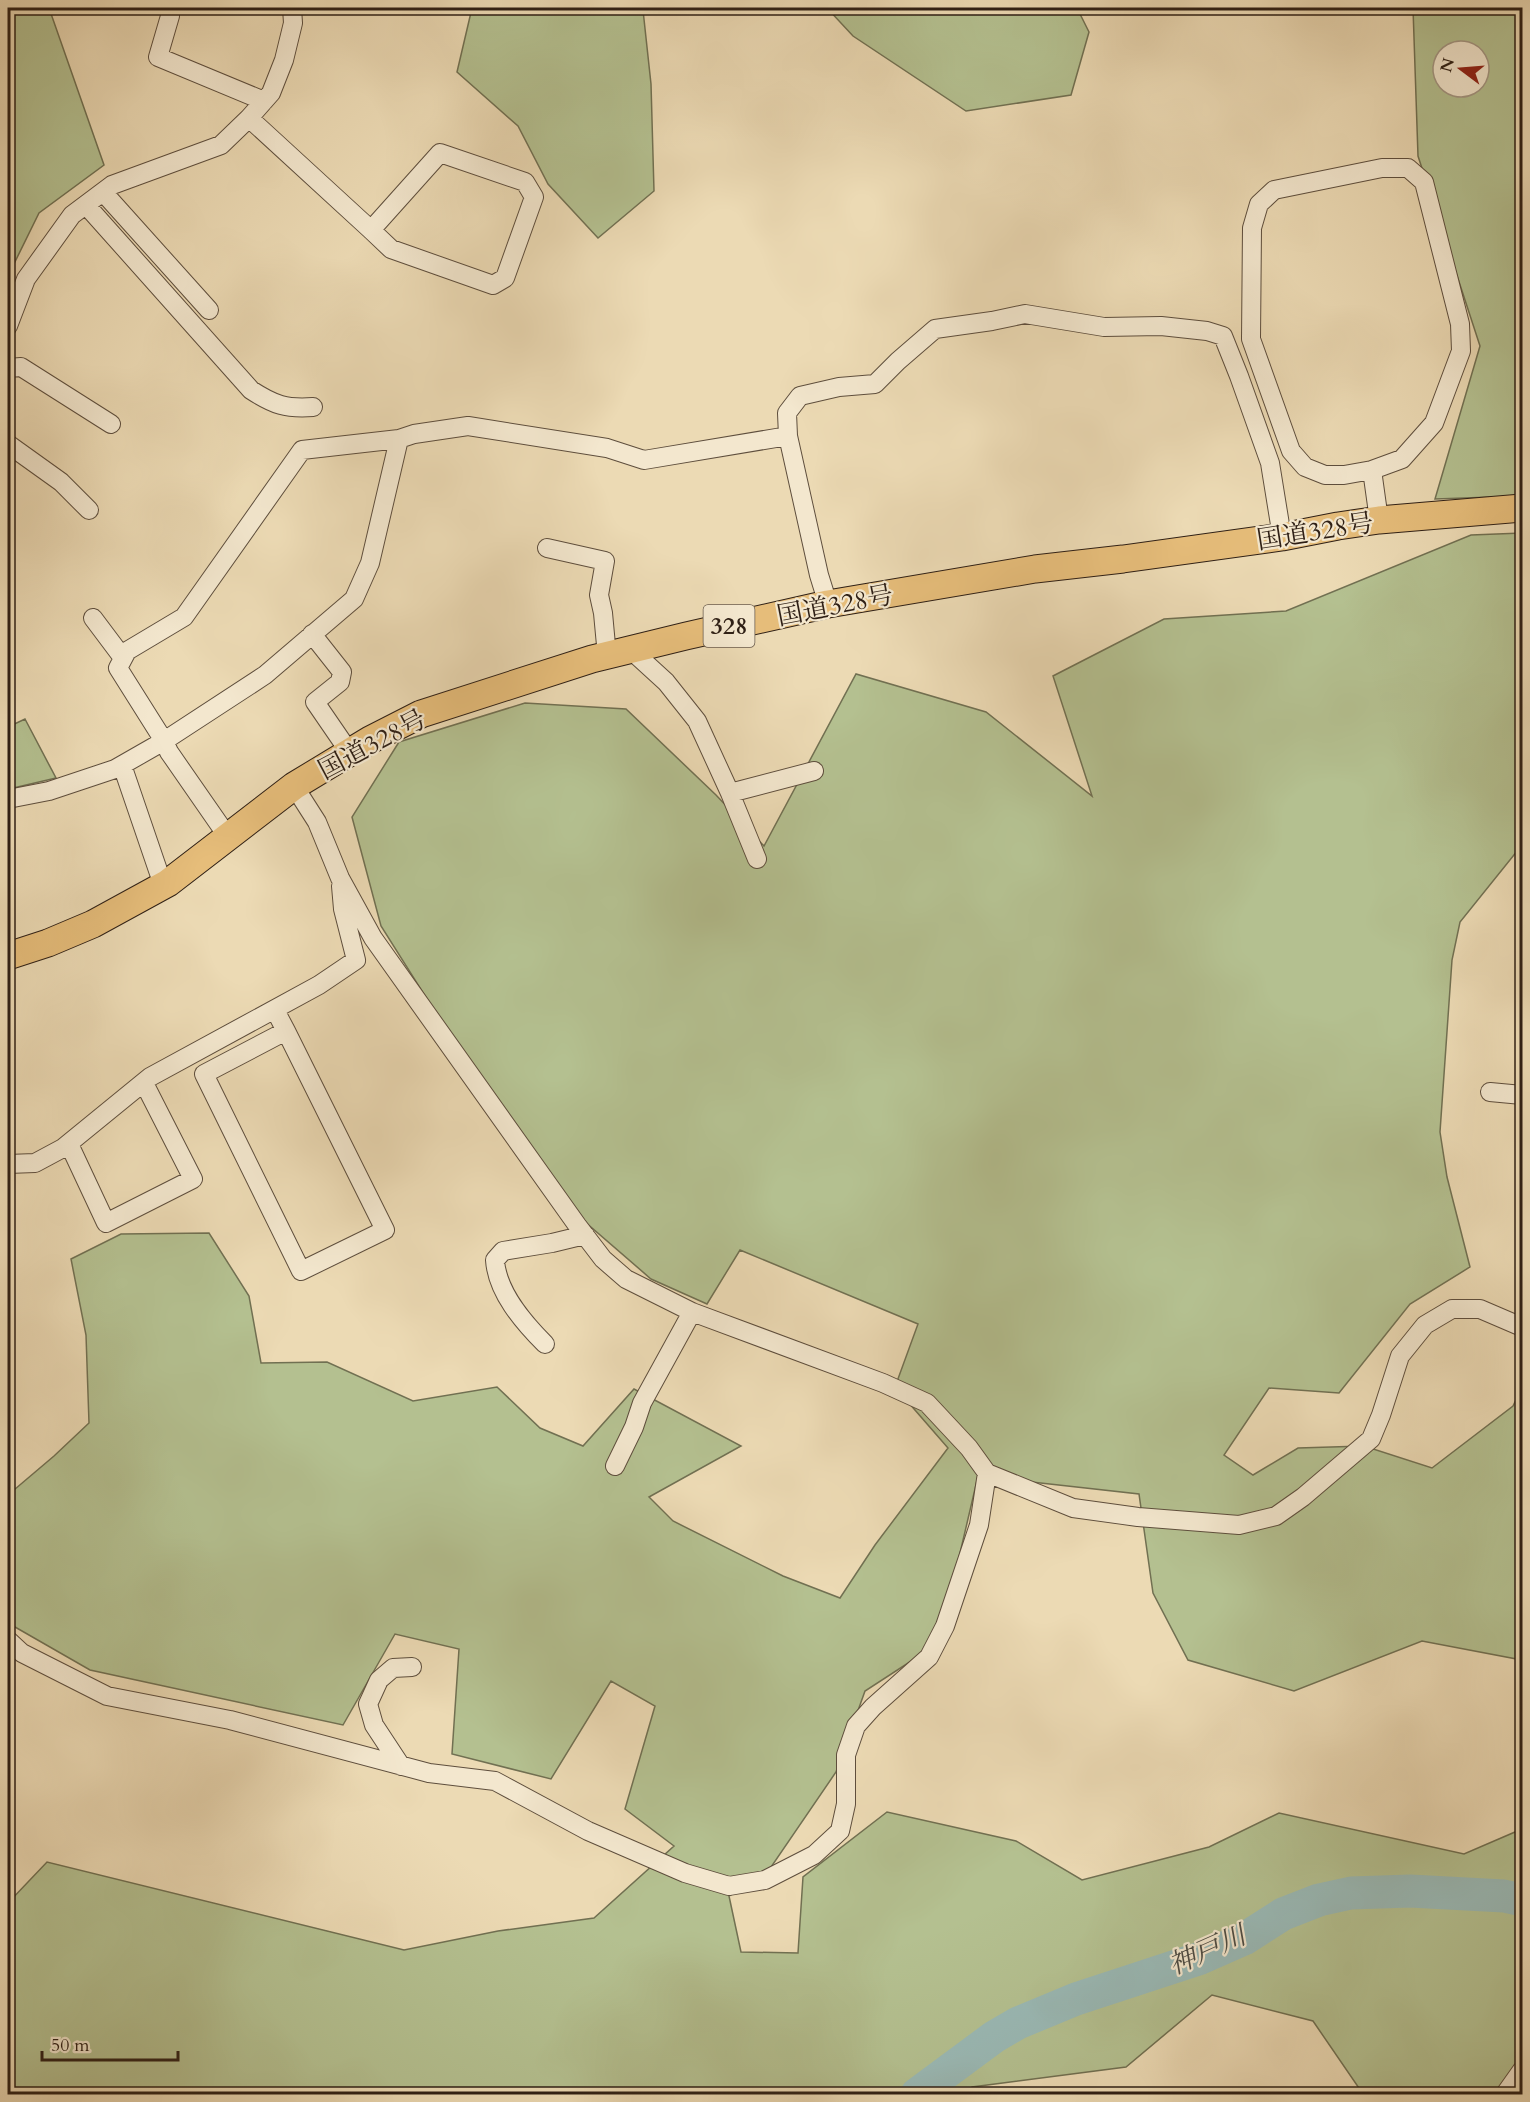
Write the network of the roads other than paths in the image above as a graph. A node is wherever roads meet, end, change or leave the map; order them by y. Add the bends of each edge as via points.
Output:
1 (169, 8) edge
2 (294, 8) edge
3 (264, 101) junction
4 (249, 118) junction
5 (103, 192) junction
6 (86, 205) junction
7 (371, 230) junction
8 (209, 310) dead end
9 (8, 326) edge
10 (8, 368) edge
11 (314, 407) dead end
12 (111, 424) dead end
13 (788, 436) junction
14 (399, 439) junction
15 (8, 444) edge
16 (1372, 470) junction
17 (1522, 508) edge
18 (89, 510) dead end
19 (1379, 520) junction
20 (1282, 537) junction
21 (548, 548) dead end
22 (828, 604) junction
23 (93, 618) dead end
24 (312, 634) junction
25 (619, 653) junction
26 (123, 658) junction
27 (164, 741) junction
28 (350, 753) junction
29 (122, 765) junction
30 (814, 771) dead end
31 (294, 786) junction
32 (730, 794) junction
33 (8, 799) edge
34 (228, 837) junction
35 (757, 859) dead end
36 (340, 878) junction
37 (163, 885) junction
38 (8, 956) edge
39 (275, 1010) junction
40 (286, 1031) junction
41 (144, 1083) junction
42 (1490, 1092) dead end
43 (1522, 1095) edge
44 (69, 1144) junction
45 (8, 1164) edge
46 (585, 1235) junction
47 (692, 1312) junction
48 (1522, 1327) edge
49 (545, 1344) dead end
50 (615, 1466) dead end
51 (987, 1473) junction
52 (8, 1640) edge
53 (412, 1667) dead end
54 (402, 1766) junction
55 (1522, 2070) edge
56 (1505, 2094) edge

1 - 3 street via 158,57
2 - 3 street via 284,60
3 - 4 street
4 - 5 street via 221,145 112,185
4 - 7 street
5 - 6 street
5 - 8 street
6 - 9 street via 72,215 26,279
6 - 11 street via 251,390 281,406
7 - 7 street via 391,249 494,285 505,278 534,197 525,182 440,153
10 - 12 street via 21,367
13 - 14 street via 644,460 607,448 468,426
13 - 20 street via 786,413 800,396 874,384 935,329 1025,314 1104,327 1161,326 1207,331 1223,336 1239,376 1270,463
13 - 22 street
14 - 24 street via 370,563 354,599
14 - 26 street via 302,450 184,617 127,651
15 - 18 street via 61,482
16 - 16 street via 1402,459 1434,423 1461,351 1460,324 1424,182 1408,168 1382,168 1274,190 1259,204 1252,228 1251,339 1291,451 1305,467 1325,475
16 - 19 street
17 - 19 highway, 国道328号 / 328
19 - 20 highway, 国道328号 / 328
20 - 22 highway, 国道328号 / 328 via 1035,569
21 - 25 street via 605,561 599,595
22 - 25 highway, 国道328号 / 328
23 - 26 street
24 - 27 street via 265,675
24 - 28 street via 342,672 340,682 315,702
25 - 28 highway, 国道328号 / 328 via 421,714
25 - 32 street via 666,682 697,721
26 - 27 street via 118,668
27 - 29 street
27 - 34 street
28 - 31 highway, 国道328号 / 328
29 - 33 street via 49,791
29 - 37 street
30 - 32 street
31 - 34 highway, 国道328号 / 328
31 - 36 street via 317,822
32 - 35 street
34 - 37 highway, 国道328号 / 328
36 - 39 street via 356,960
36 - 46 street via 406,987
37 - 38 highway, 国道328号 / 328 via 93,924
39 - 40 street
39 - 41 street
40 - 40 street via 385,1230 301,1271 204,1074
41 - 44 street
41 - 44 street via 193,1179 106,1223
42 - 43 street
44 - 45 street via 35,1163
46 - 47 street via 603,1259 626,1279
46 - 49 street via 503,1251 495,1260 496,1274 521,1319
47 - 50 street via 642,1403
47 - 51 street via 927,1403
48 - 51 street via 1480,1309 1452,1310 1425,1325 1400,1356 1371,1439 1276,1516 1239,1525 1073,1508
51 - 54 street via 979,1525 945,1626 929,1657 856,1726 846,1755 846,1804 840,1831 814,1855 765,1880 729,1886 685,1873 588,1831 495,1781
52 - 54 street via 22,1653 107,1696 230,1720
53 - 54 street via 393,1668 379,1680 368,1704 374,1725
55 - 56 street

